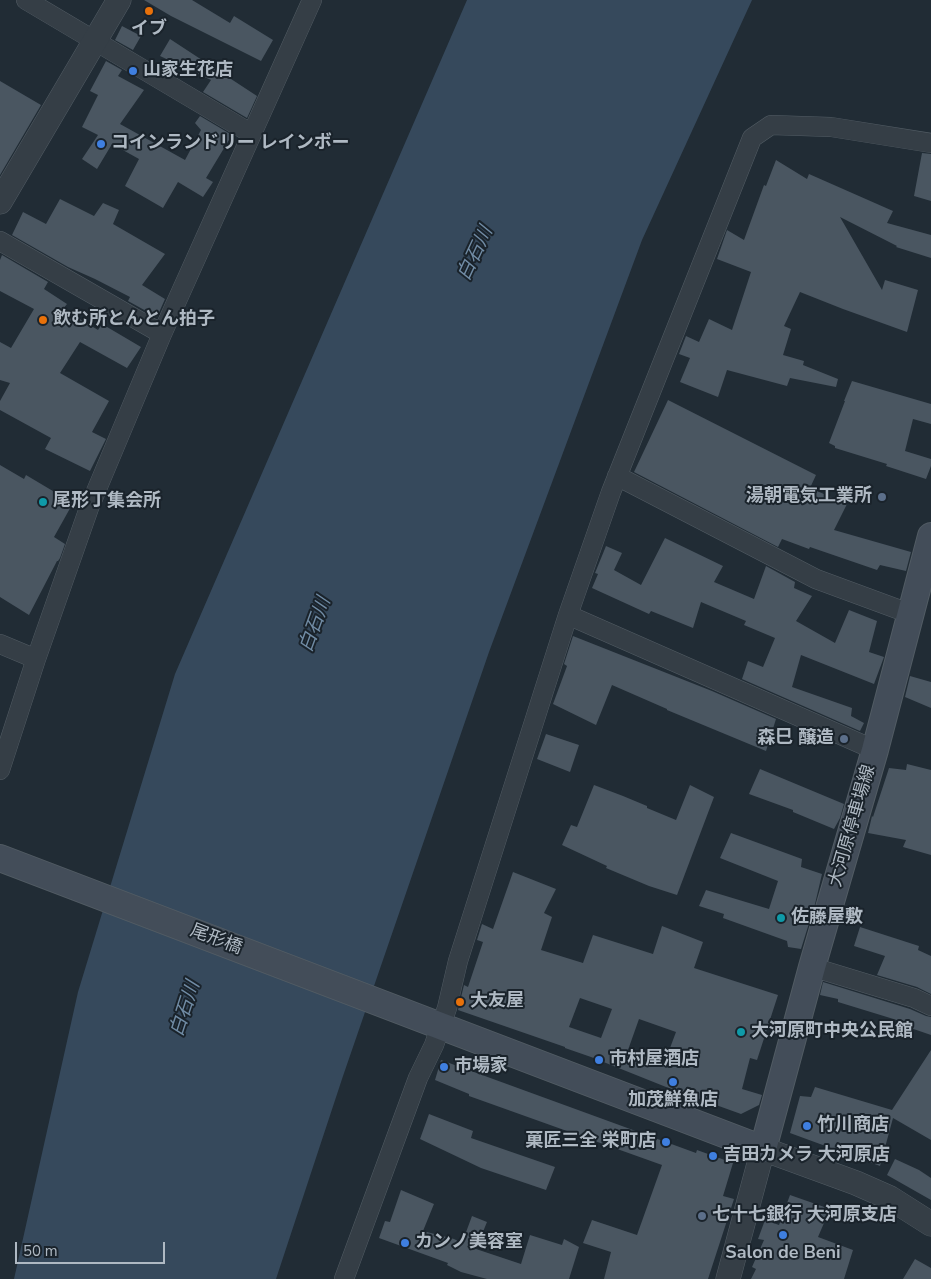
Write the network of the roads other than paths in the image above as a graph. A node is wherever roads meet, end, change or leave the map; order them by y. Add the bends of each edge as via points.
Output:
1 (26, 0) edge
2 (119, 0) edge
3 (312, 0) edge
4 (95, 41) junction
5 (252, 134) junction
6 (931, 143) edge
7 (0, 202) edge
8 (0, 241) edge
9 (162, 334) junction
10 (617, 476) junction
11 (931, 536) edge
12 (911, 614) junction
13 (568, 615) junction
14 (0, 644) edge
15 (36, 659) junction
16 (875, 750) junction
17 (0, 770) edge
18 (0, 858) edge
19 (812, 967) junction
20 (931, 1006) edge
21 (437, 1024) junction
22 (763, 1149) junction
23 (931, 1224) edge
24 (344, 1279) edge
25 (728, 1279) edge

1 - 4 street
2 - 4 street
3 - 5 street
4 - 5 street
4 - 7 street
5 - 9 street
6 - 10 street via 831,127 771,125 752,138
8 - 9 street
9 - 15 street via 89,508
10 - 12 street via 816,579
10 - 13 street
11 - 12 main road, 大河原停車場線
12 - 16 main road, 大河原停車場線
13 - 16 street
13 - 21 street via 458,961 447,1008
14 - 15 street
15 - 17 street
16 - 19 main road, 大河原停車場線
18 - 21 main road, 尾形橋
19 - 20 street
19 - 22 main road, 大河原停車場線
21 - 22 main road
21 - 24 street via 434,1045 418,1078
22 - 23 street via 890,1198
22 - 25 street

